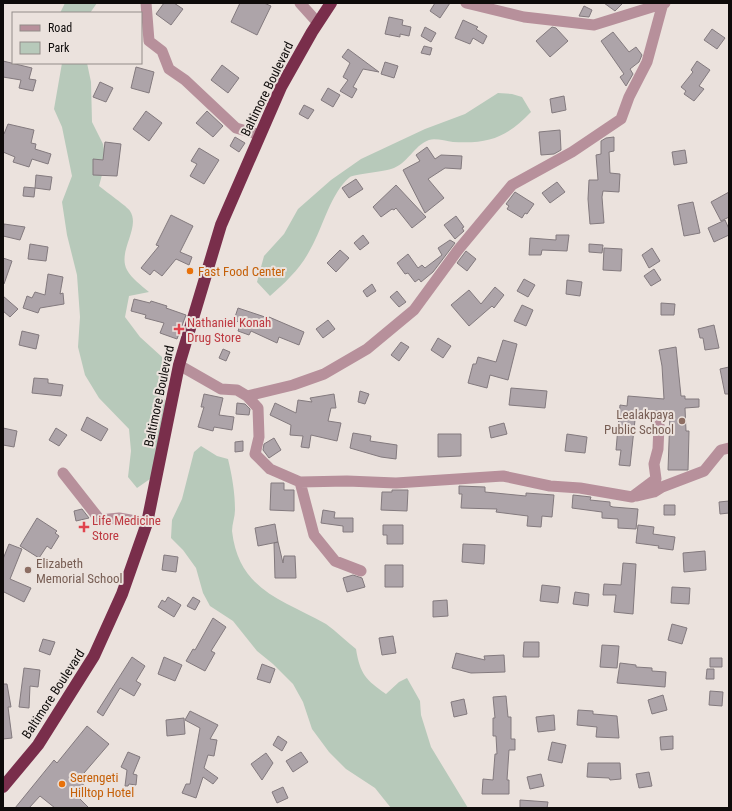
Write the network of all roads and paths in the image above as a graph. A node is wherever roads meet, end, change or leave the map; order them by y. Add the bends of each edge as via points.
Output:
1 (146, 3) edge
2 (300, 3) edge
3 (331, 3) edge
4 (466, 3) edge
5 (663, 3) edge
6 (318, 23) junction
7 (260, 135) junction
8 (179, 365) junction
9 (247, 396) junction
10 (659, 425) dead end
11 (729, 448) edge
12 (63, 473) dead end
13 (300, 482) junction
14 (632, 497) junction
15 (147, 523) junction
16 (361, 571) dead end
17 (3, 787) edge

1 - 7 street via 149,41 162,51 169,69 185,80 236,128
2 - 6 street
3 - 6 highway, Baltimore Boulevard
4 - 5 street via 524,17 594,25
5 - 9 street via 647,62 621,118 572,152 512,185 458,250 414,310 367,349 324,374 293,385
6 - 7 highway, Baltimore Boulevard via 281,87
7 - 8 highway, Baltimore Boulevard via 221,225
8 - 9 street via 221,389 237,390
8 - 15 highway, Baltimore Boulevard
9 - 13 street via 258,408 259,437 255,454 270,469
10 - 14 street via 658,449 654,464 656,478
11 - 14 street via 721,450 704,470 654,492
12 - 15 street via 100,520 119,518
13 - 14 street via 396,483 503,476 550,486 580,488
13 - 16 street via 314,535 335,561
15 - 17 highway, Baltimore Boulevard via 122,594 94,656 38,745

